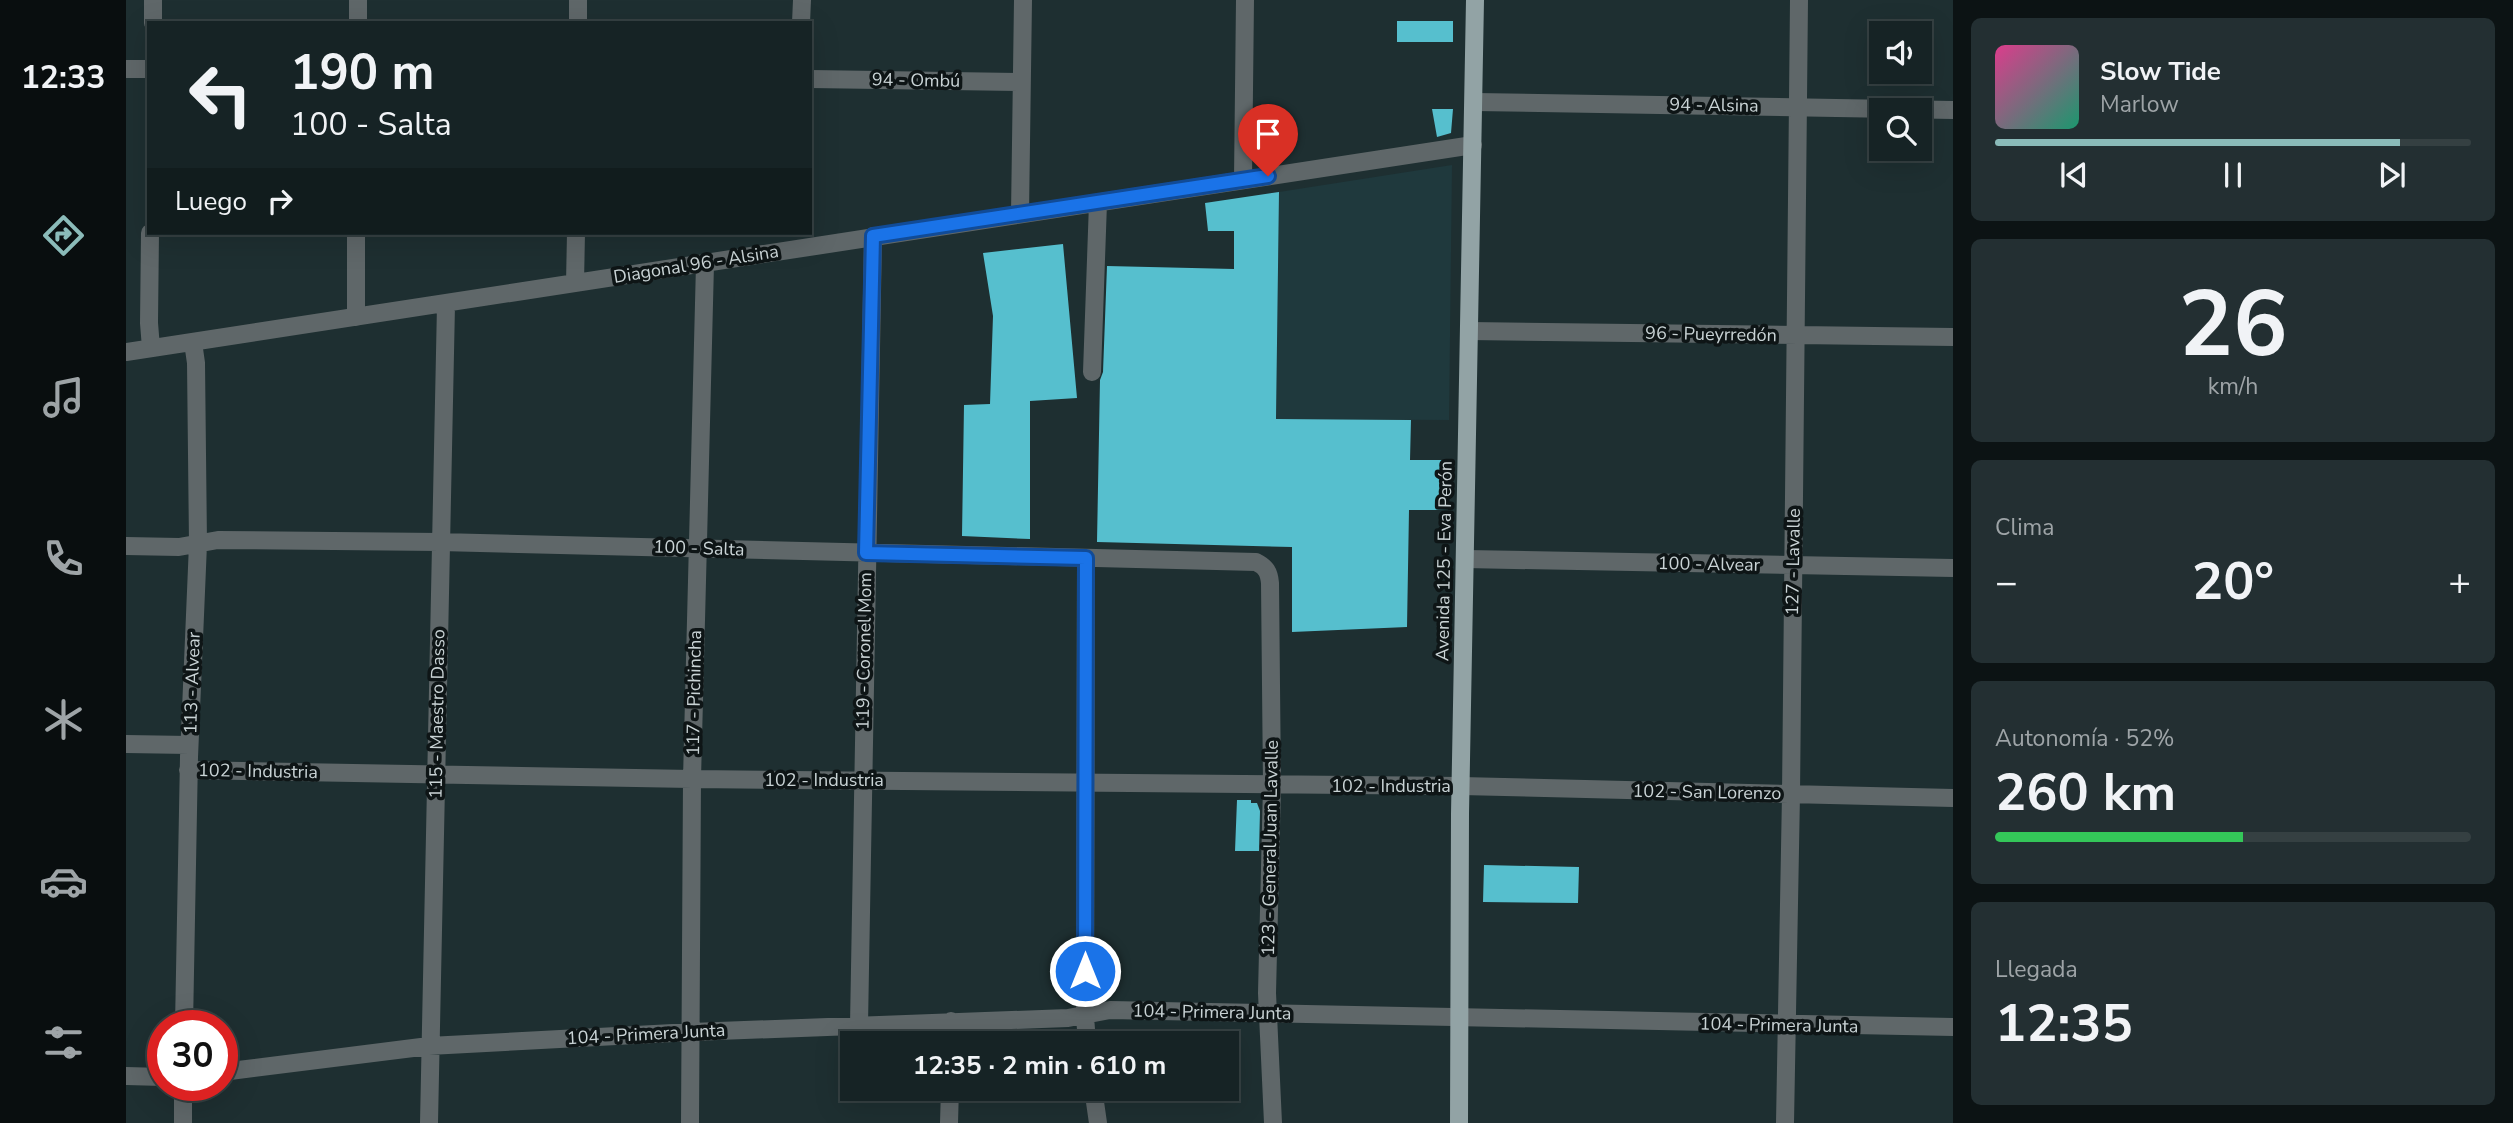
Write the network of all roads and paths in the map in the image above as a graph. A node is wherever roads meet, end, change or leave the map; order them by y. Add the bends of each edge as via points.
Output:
1 (153, 0) edge
2 (358, 0) edge
3 (578, 0) edge
4 (802, 0) edge
5 (1023, 0) edge
6 (1245, 0) edge
7 (1475, 0) edge
8 (1799, 0) edge
9 (153, 21) edge
10 (358, 21) edge
11 (578, 21) edge
12 (801, 21) edge
13 (126, 69) edge
14 (147, 69) edge
15 (812, 79) edge
16 (1021, 82) junction
17 (1475, 102) junction
18 (1798, 106) junction
19 (1953, 110) edge
20 (1474, 145) junction
21 (1243, 179) junction
22 (1098, 203) junction
23 (1020, 214) junction
24 (150, 235) edge
25 (356, 235) edge
26 (576, 235) edge
27 (873, 236) junction
28 (798, 240) edge
29 (705, 264) junction
30 (575, 283) junction
31 (446, 304) junction
32 (356, 317) junction
33 (1469, 331) junction
34 (1796, 335) junction
35 (1953, 337) edge
36 (192, 342) junction
37 (152, 348) junction
38 (126, 352) edge
39 (1092, 372) dead end
40 (440, 542) junction
41 (198, 544) junction
42 (126, 546) edge
43 (697, 548) junction
44 (866, 553) junction
45 (1086, 558) junction
46 (1465, 559) junction
47 (1793, 566) junction
48 (1953, 568) edge
49 (1269, 572) joint
50 (126, 744) edge
51 (189, 745) junction
52 (188, 770) junction
53 (436, 774) junction
54 (692, 779) junction
55 (861, 780) junction
56 (1085, 782) junction
57 (1272, 785) junction
58 (1461, 786) junction
59 (1791, 794) junction
60 (1953, 798) edge
61 (184, 1010) edge
62 (1267, 1013) junction
63 (1085, 1016) junction
64 (1459, 1019) junction
65 (951, 1021) junction
66 (859, 1025) junction
67 (1786, 1025) junction
68 (1953, 1027) edge
69 (951, 1031) edge
70 (1086, 1031) edge
71 (692, 1032) junction
72 (429, 1046) junction
73 (238, 1070) edge
74 (126, 1076) edge
75 (147, 1077) edge
76 (183, 1101) edge
77 (950, 1101) edge
78 (1094, 1101) edge
79 (183, 1123) edge
80 (429, 1123) edge
81 (690, 1123) edge
82 (949, 1123) edge
83 (1097, 1123) edge
84 (1273, 1123) edge
85 (1459, 1123) edge
86 (1785, 1123) edge

1 - 9 street
2 - 10 street
3 - 11 street
4 - 12 street
5 - 16 street
6 - 21 street
7 - 17 main road, Avenida 125 - Eva Perón
8 - 18 street, 127 - Lavalle
13 - 14 street
15 - 16 street, 94 - Ombú
16 - 23 street
17 - 18 street, 94 - Alsina
17 - 20 main road, Avenida 125 - Eva Perón
18 - 19 street, 94 - Alsina
18 - 34 street, 127 - Lavalle
20 - 21 street, Diagonal 96 - Alsina
20 - 33 main road, Avenida 125 - Eva Perón
21 - 22 street, Diagonal 96 - Alsina
22 - 23 street, Diagonal 96 - Alsina
22 - 39 street
23 - 27 street, Diagonal 96 - Alsina
24 - 37 street
25 - 32 street
26 - 30 street
27 - 28 street, Diagonal 96 - Alsina
27 - 44 street, 119 - Coronel Mom
28 - 29 street, Diagonal 96 - Alsina
29 - 30 street, Diagonal 96 - Alsina
29 - 43 street, 117 - Pichincha
30 - 31 street, Diagonal 96 - Alsina
31 - 32 street, Diagonal 96 - Alsina
31 - 40 street, 115 - Maestro Dasso
32 - 36 street, Diagonal 96 - Alsina
33 - 34 street, 96 - Pueyrredón
33 - 46 main road, Avenida 125 - Eva Perón
34 - 35 street, 96 - Pueyrredón
34 - 47 street, 127 - Lavalle
36 - 37 street, Diagonal 96 - Alsina
36 - 41 street, 113 - Alvear
37 - 38 street, Diagonal 96 - Alsina
40 - 41 street, 100 - Salta via 218,540
40 - 43 street, 100 - Salta
40 - 53 street, 115 - Maestro Dasso
41 - 42 street, 100 - Salta
41 - 51 street, 113 - Alvear
43 - 44 street, 100 - Salta
43 - 54 street, 117 - Pichincha
44 - 45 street, 100 - Salta
44 - 55 street, 119 - Coronel Mom
45 - 49 street, 100 - Salta via 1256,562
45 - 56 street
46 - 47 street, 100 - Alvear
46 - 58 main road, Avenida 125 - Eva Perón
47 - 48 street, 100 - Alvear
47 - 59 street, 127 - Lavalle
49 - 57 street, 123 - General Juan Lavalle
50 - 51 street, 102 - Industria
51 - 52 street, 113 - Alvear
52 - 53 street, 102 - Industria
52 - 61 street, 113 - Alvear
53 - 54 street, 102 - Industria
53 - 72 street, 115 - Maestro Dasso
54 - 55 street, 102 - Industria
54 - 71 street, 117 - Pichincha
55 - 56 street, 102 - Industria
55 - 66 street, 119 - Coronel Mom
56 - 57 street, 102 - Industria
56 - 63 street
57 - 58 street, 102 - Industria
57 - 62 street, 123 - General Juan Lavalle
58 - 59 street, 102 - San Lorenzo
58 - 64 main road, Avenida 125 - Eva Perón
59 - 60 street, 102 - San Lorenzo
59 - 67 street, 127 - Lavalle
62 - 63 street, 104 - Primera Junta via 1110,1010
62 - 64 street, 104 - Primera Junta
62 - 84 street, 123 - General Juan Lavalle
63 - 65 street, 104 - Primera Junta
63 - 70 street
64 - 67 street, 104 - Primera Junta
64 - 85 main road, Avenida 125 - Eva Perón
65 - 66 street, 104 - Primera Junta
65 - 69 street
66 - 71 street, 104 - Primera Junta
67 - 68 street, 104 - Primera Junta
67 - 86 street, 127 - Lavalle
71 - 72 street, 104 - Primera Junta
71 - 81 street, 117 - Pichincha
72 - 73 street, 104 - Primera Junta
72 - 80 street, 115 - Maestro Dasso
74 - 75 street
76 - 79 street
77 - 82 street
78 - 83 street

